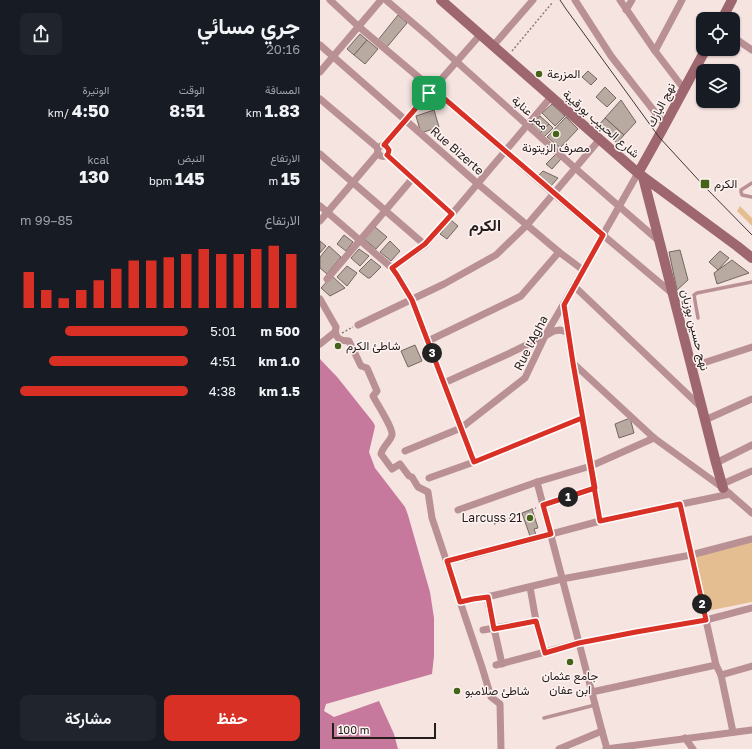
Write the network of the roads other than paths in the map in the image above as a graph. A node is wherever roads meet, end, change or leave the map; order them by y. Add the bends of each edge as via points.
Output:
1 (330, 0) edge
2 (381, 0) edge
3 (386, 0) edge
4 (441, 0) edge
5 (533, 0) edge
6 (575, 0) edge
7 (620, 0) edge
8 (632, 0) edge
9 (682, 0) edge
10 (732, 0) edge
11 (626, 10) junction
12 (726, 12) edge
13 (358, 26) junction
14 (480, 35) junction
15 (740, 42) edge
16 (320, 45) edge
17 (493, 46) junction
18 (752, 50) edge
19 (655, 51) junction
20 (333, 56) junction
21 (702, 56) edge
22 (456, 61) junction
23 (320, 72) edge
24 (437, 84) junction
25 (684, 89) junction
26 (429, 90) junction
27 (439, 94) junction
28 (551, 97) junction
29 (320, 99) edge
30 (406, 120) junction
31 (527, 125) junction
32 (665, 125) junction
33 (600, 139) junction
34 (380, 149) junction
35 (505, 150) junction
36 (320, 154) edge
37 (575, 168) junction
38 (641, 175) junction
39 (413, 178) junction
40 (352, 182) junction
41 (752, 183) edge
42 (478, 184) junction
43 (553, 193) junction
44 (752, 197) edge
45 (320, 206) edge
46 (620, 206) junction
47 (385, 210) junction
48 (327, 212) junction
49 (452, 214) junction
50 (320, 221) edge
51 (526, 225) junction
52 (603, 235) junction
53 (360, 240) junction
54 (659, 241) junction
55 (425, 244) junction
56 (559, 252) junction
57 (752, 258) edge
58 (392, 268) junction
59 (583, 270) junction
60 (327, 279) dead end
61 (752, 282) edge
62 (574, 286) junction
63 (673, 295) junction
64 (320, 299) edge
65 (412, 300) junction
66 (564, 305) junction
67 (698, 318) dead end
68 (358, 325) road end
69 (568, 332) junction
70 (336, 334) junction
71 (544, 336) junction
72 (428, 341) junction
73 (320, 344) edge
74 (752, 347) edge
75 (573, 363) junction
76 (691, 368) junction
77 (444, 383) junction
78 (752, 399) edge
79 (702, 408) junction
80 (582, 418) junction
81 (705, 420) junction
82 (461, 428) junction
83 (654, 438) junction
84 (752, 445) edge
85 (405, 451) dead end
86 (474, 462) junction
87 (716, 463) junction
88 (591, 466) junction
89 (752, 470) edge
90 (429, 478) dead end
91 (537, 482) junction
92 (727, 488) junction
93 (680, 504) junction
94 (458, 510) dead end
95 (752, 513) edge
96 (600, 521) junction
97 (551, 534) junction
98 (752, 538) edge
99 (691, 554) junction
100 (465, 556) dead end
101 (562, 579) junction
102 (530, 587) junction
103 (752, 608) edge
104 (706, 620) junction
105 (536, 621) junction
106 (494, 629) junction
107 (483, 630) dead end
108 (579, 643) junction
109 (545, 653) junction
110 (716, 665) junction
111 (752, 666) edge
112 (721, 675) junction
113 (592, 692) junction
114 (595, 705) junction
115 (544, 718) dead end
116 (752, 730) edge
117 (602, 732) junction
118 (733, 732) junction
119 (685, 738) junction
120 (500, 749) edge
121 (559, 749) edge
122 (607, 749) edge
123 (693, 749) edge

1 - 13 street
2 - 13 street
3 - 22 street, ممر عنابة
4 - 14 street, شارع الحبيب بورقيبة
5 - 17 street
6 - 32 street via 611,56
7 - 11 street
8 - 11 street
9 - 19 street
10 - 12 street
11 - 19 street
13 - 20 street
13 - 26 street
14 - 17 street, شارع الحبيب بورقيبة
14 - 22 street
15 - 18 street
16 - 20 street, Rue Bizerte
17 - 28 street, شارع الحبيب بورقيبة
19 - 25 street
20 - 23 street
20 - 30 street, Rue Bizerte
21 - 25 street, نهج البارك
22 - 24 street
22 - 31 street, ممر عنابة
24 - 26 street via 432,84
24 - 27 street via 441,88
25 - 32 street, نهج البارك
26 - 27 street via 434,96
26 - 30 street
27 - 35 street
28 - 31 street
28 - 33 street, شارع الحبيب بورقيبة
29 - 34 street
30 - 34 street
30 - 42 street, Rue Bizerte
31 - 35 street
31 - 37 street, ممر عنابة
32 - 38 street, نهج البارك
33 - 37 street
33 - 38 street, شارع الحبيب بورقيبة
34 - 39 street via 386,146 389,150 387,155
34 - 40 street
35 - 42 street
35 - 43 street
36 - 40 street
37 - 43 street
37 - 46 street, ممر عنابة
38 - 46 street, Rue l'Agha
38 - 54 street, نهج حسين بوزيان
38 - 57 street, شارع الحبيب بورقيبة
39 - 47 street
39 - 49 street
40 - 47 street
40 - 48 street
41 - 44 lane via 740,192
42 - 49 street
42 - 51 street, Rue Bizerte
43 - 51 street
43 - 52 street
45 - 48 street
46 - 52 street, Rue l'Agha
46 - 54 street, ممر عنابة
47 - 53 street
47 - 55 street
48 - 50 street
48 - 53 street
49 - 55 street
51 - 56 street, Rue Bizerte
51 - 65 street via 496,255
52 - 59 street, Rue l'Agha
52 - 63 street
53 - 58 street
53 - 60 street
54 - 63 street, نهج حسين بوزيان
55 - 58 street
56 - 59 street, Rue Bizerte
56 - 72 street via 521,296
58 - 65 street
59 - 62 street, Rue l'Agha
61 - 67 lane via 695,294
62 - 66 street, Rue l'Agha
62 - 79 street
63 - 76 street, نهج حسين بوزيان
64 - 70 street via 336,327
65 - 68 street
65 - 72 street
66 - 69 street
66 - 71 street, Rue l'Agha
69 - 71 street via 556,330
69 - 75 street
70 - 73 street
70 - 120 street via 340,339 349,341 360,366 367,368 377,391 373,396 392,434 381,454 392,469 400,464 418,487 428,492 432,518 491,697 500,704
71 - 77 street
71 - 82 street, Rue l'Agha via 525,378
72 - 77 street
74 - 76 street
75 - 80 street
75 - 83 street
76 - 79 street, نهج حسين بوزيان
77 - 82 street
78 - 81 street
79 - 81 street, نهج حسين بوزيان
80 - 86 street
80 - 88 street
81 - 87 street, نهج حسين بوزيان
82 - 85 street, Rue l'Agha
82 - 86 street
83 - 88 street
83 - 92 street
84 - 87 street
86 - 90 street
87 - 92 street, نهج حسين بوزيان
88 - 91 street
88 - 96 street
89 - 92 street
91 - 94 street
91 - 97 street
92 - 93 street
92 - 95 street
93 - 96 street
93 - 99 street
96 - 97 street
97 - 100 street
97 - 101 street
98 - 99 street
99 - 101 street
99 - 104 street
101 - 102 street
101 - 108 street
102 - 105 street
102 - 106 street via 488,597
103 - 104 street
104 - 108 street
104 - 110 street
105 - 106 street
105 - 109 street
106 - 107 street
106 - 109 street via 499,665
108 - 109 street
108 - 113 street
110 - 112 street
110 - 113 street
111 - 112 street
112 - 118 street
113 - 114 street
114 - 115 lane
114 - 117 street
116 - 118 street
117 - 121 street
117 - 122 street
118 - 119 street
119 - 122 street
119 - 123 street

